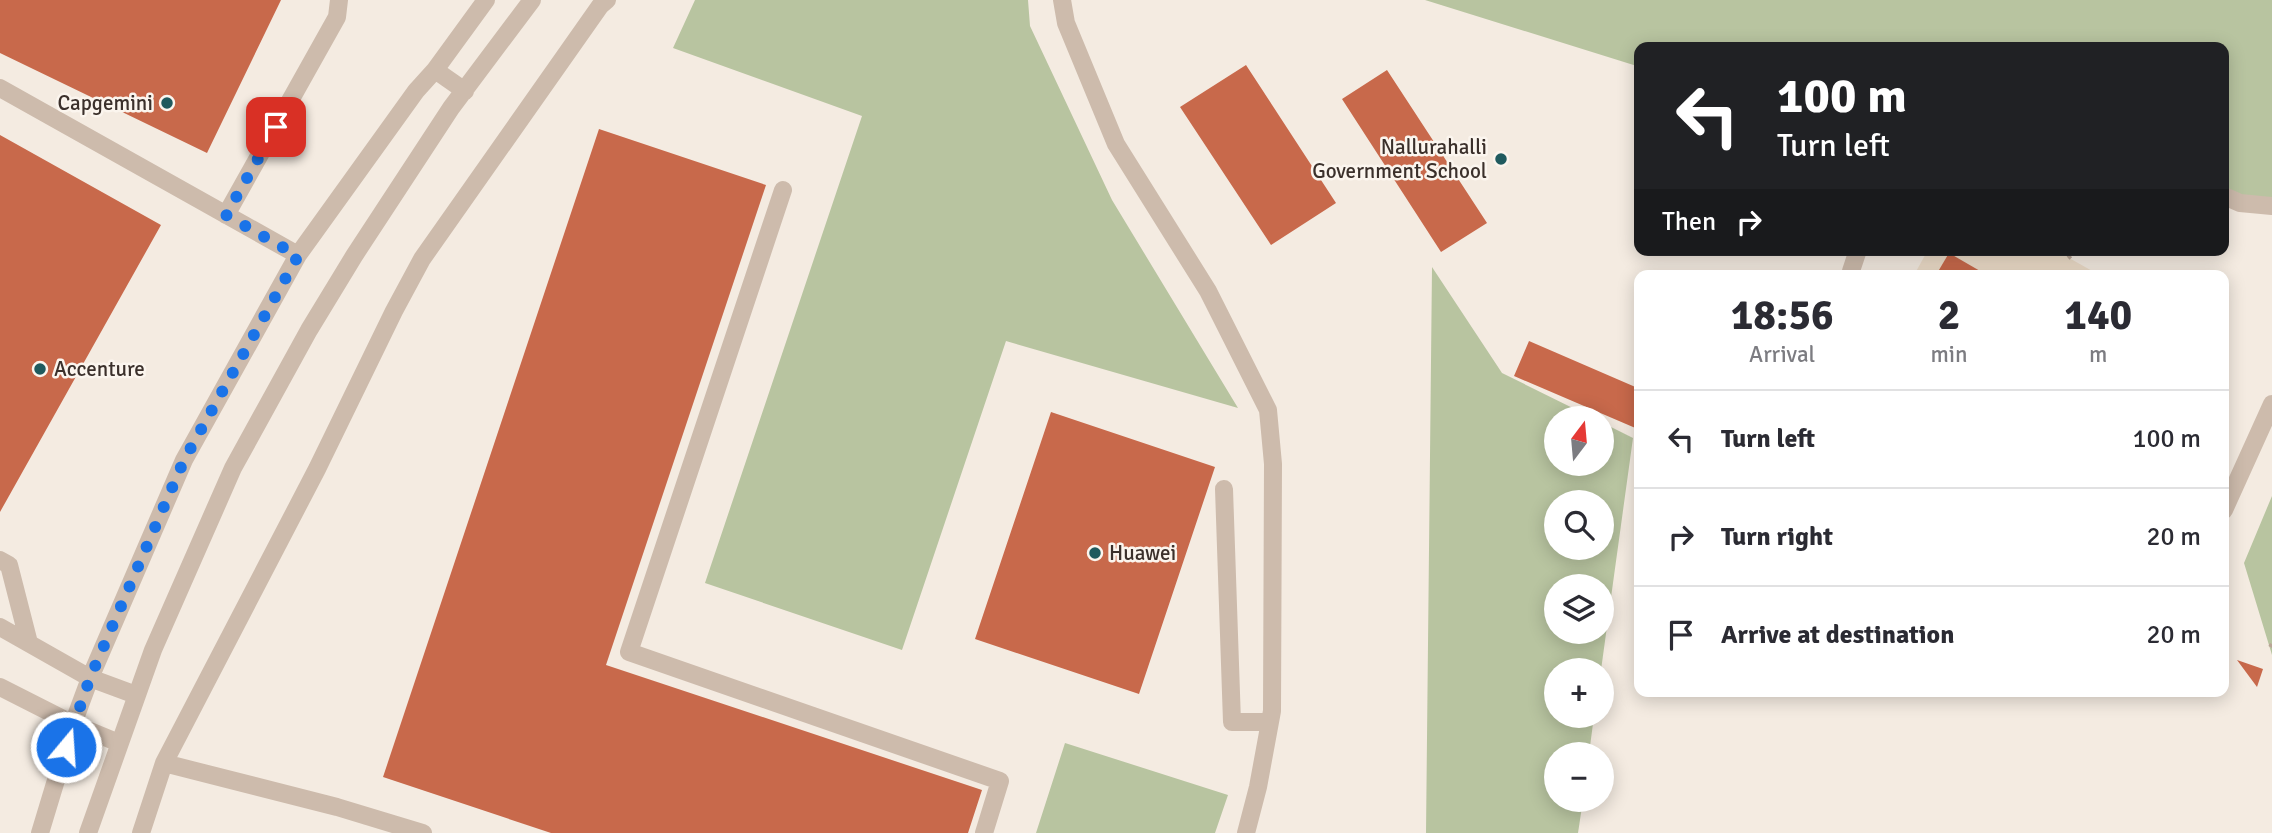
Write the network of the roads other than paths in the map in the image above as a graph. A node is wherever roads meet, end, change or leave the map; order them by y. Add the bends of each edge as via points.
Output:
1 (339, 0) edge
2 (486, 0) edge
3 (532, 0) edge
4 (607, 0) edge
5 (1062, 0) edge
6 (435, 70) junction
7 (0, 88) edge
8 (465, 91) junction
9 (783, 190) dead end
10 (2229, 198) edge
11 (2272, 206) edge
12 (226, 215) junction
13 (298, 256) junction
14 (2272, 404) edge
15 (1224, 489) dead end
16 (2229, 499) edge
17 (0, 560) edge
18 (0, 627) edge
19 (29, 643) junction
20 (90, 678) junction
21 (0, 687) edge
22 (136, 695) junction
23 (1270, 722) junction
24 (73, 724) junction
25 (119, 743) junction
26 (164, 763) junction
27 (40, 833) edge
28 (88, 833) edge
29 (141, 833) edge
30 (423, 833) edge
31 (984, 833) edge
32 (1246, 833) edge

1 - 12 street via 337,17
2 - 6 street
3 - 8 street
4 - 26 street via 422,259
5 - 23 street via 1066,23 1115,144 1208,291 1268,410 1273,464
6 - 8 street
6 - 13 street
7 - 12 street
8 - 22 street via 354,256 239,457
9 - 31 street via 629,652 1000,781
10 - 11 street
12 - 13 street
13 - 20 street via 184,460
14 - 16 street
15 - 23 street via 1232,722
17 - 19 street via 9,565
18 - 19 street
19 - 20 street
20 - 22 street
20 - 24 street
21 - 24 street
22 - 25 street
23 - 32 street
24 - 25 street
24 - 27 street
25 - 28 street
26 - 29 street
26 - 30 street

